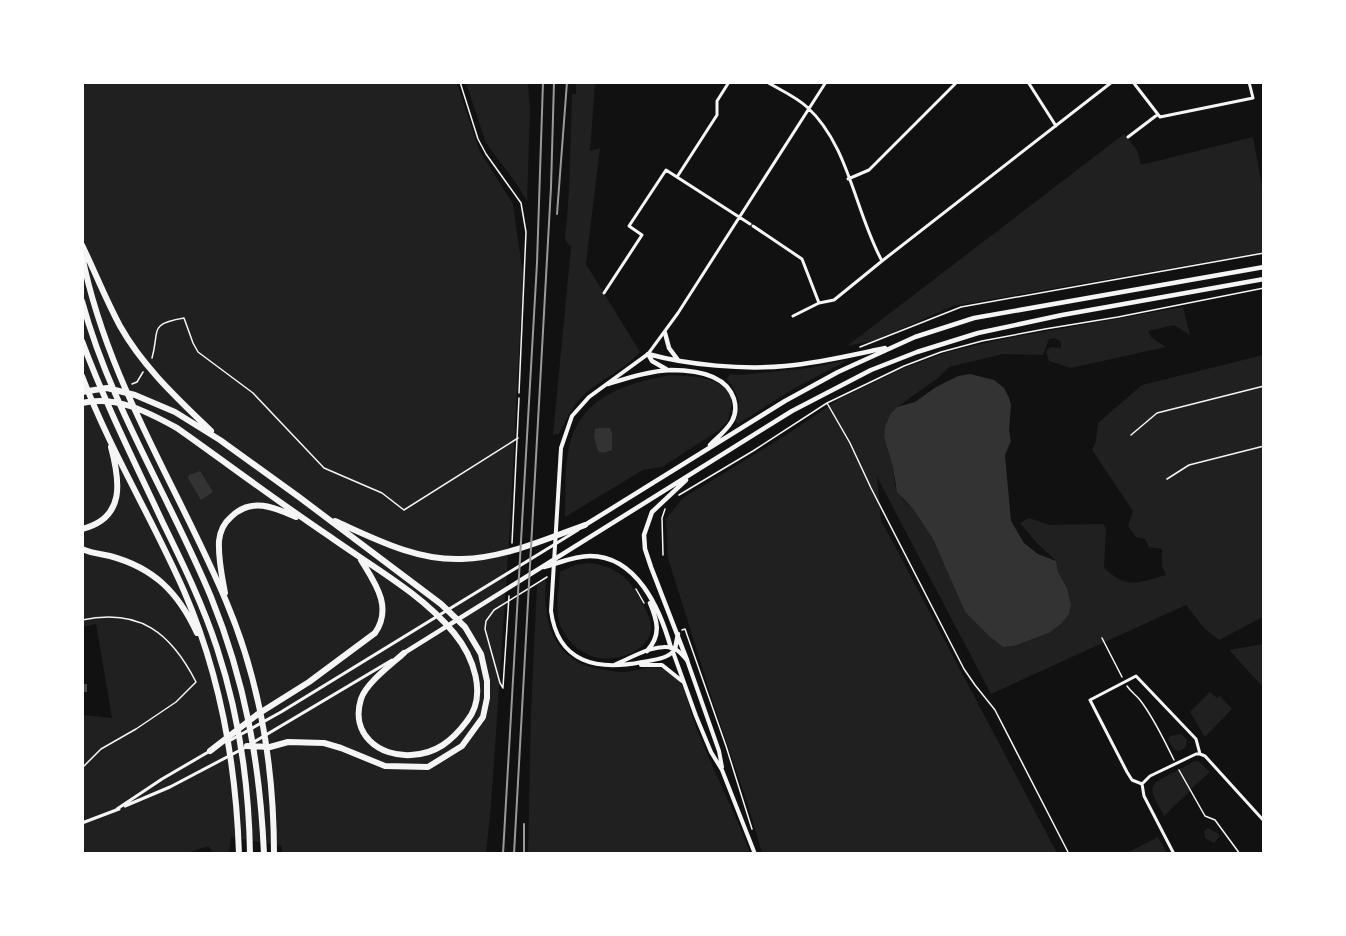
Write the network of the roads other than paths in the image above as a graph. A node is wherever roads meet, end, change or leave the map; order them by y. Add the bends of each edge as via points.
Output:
1 (460, 82) edge
2 (729, 82) edge
3 (767, 82) edge
4 (826, 82) edge
5 (957, 82) edge
6 (1028, 82) edge
7 (1112, 82) edge
8 (1133, 82) edge
9 (1249, 82) edge
10 (809, 109) junction
11 (1158, 114) junction
12 (1056, 126) junction
13 (1128, 138) dead end
14 (677, 177) junction
15 (849, 179) junction
16 (739, 217) junction
17 (82, 245) edge
18 (82, 255) edge
19 (882, 261) junction
20 (1263, 267) edge
21 (1263, 279) edge
22 (604, 293) dead end
23 (82, 301) edge
24 (819, 303) junction
25 (793, 316) dead end
26 (665, 333) junction
27 (82, 341) edge
28 (895, 347) junction
29 (648, 354) junction
30 (678, 360) junction
31 (668, 370) junction
32 (83, 378) edge
33 (608, 384) junction
34 (82, 392) edge
35 (519, 393) road end
36 (82, 403) edge
37 (106, 432) junction
38 (220, 440) junction
39 (704, 451) junction
40 (698, 470) junction
41 (324, 515) junction
42 (307, 522) junction
43 (585, 525) junction
44 (82, 529) edge
45 (82, 549) edge
46 (359, 557) junction
47 (539, 569) junction
48 (645, 589) junction
49 (227, 603) junction
50 (82, 620) edge
51 (678, 633) junction
52 (673, 650) junction
53 (647, 651) junction
54 (404, 652) junction
55 (687, 660) junction
56 (628, 665) junction
57 (611, 666) junction
58 (212, 667) junction
59 (684, 682) junction
60 (247, 746) junction
61 (210, 752) junction
62 (1200, 754) junction
63 (82, 768) edge
64 (722, 770) junction
65 (1142, 784) junction
66 (117, 809) junction
67 (1263, 821) edge
68 (82, 823) edge
69 (239, 854) edge
70 (250, 854) edge
71 (264, 854) edge
72 (274, 854) edge
73 (754, 854) edge
74 (1174, 854) edge

1 - 35 lane via 478,139 521,203 526,232
2 - 14 street via 717,101 717,115
3 - 10 street
4 - 10 street
5 - 15 street via 869,170
6 - 12 street
7 - 12 street
8 - 11 street
9 - 11 street via 1253,98 1160,117
10 - 15 street via 835,144
10 - 16 street
11 - 13 street
12 - 19 street
14 - 16 street
14 - 22 street via 666,170 629,226 642,235
15 - 19 street
16 - 24 street via 802,259
16 - 26 street
17 - 38 highway via 120,326 168,388
18 - 49 highway via 96,309 123,381
19 - 24 street via 834,300
20 - 28 main road via 974,318
21 - 40 main road via 1043,319 927,348 824,394
23 - 71 highway via 125,416 211,597 229,645 252,731
24 - 25 street
26 - 29 street
26 - 30 main road
27 - 70 highway via 216,646 240,738
28 - 30 main road via 764,368
28 - 39 main road via 827,378
29 - 30 main road
29 - 31 main road via 652,362
29 - 33 street
31 - 33 main road
31 - 39 main road via 714,377 731,390 735,403 731,423
32 - 37 highway
33 - 57 street via 580,405 567,427 559,459 550,577 552,618 562,643 576,657
34 - 38 highway via 107,388 135,395 175,412
36 - 42 highway via 112,402 151,414 177,428
37 - 44 highway via 118,473 118,494 111,513
37 - 58 highway via 184,592
38 - 41 highway
39 - 43 main road
40 - 47 main road
40 - 51 main road via 652,512 644,535 651,567
41 - 43 highway via 395,548 460,560 502,553
41 - 60 highway via 429,594 465,627 483,660 487,681 483,717 462,746 428,767 386,766 324,743
42 - 46 highway
42 - 49 highway via 258,504 235,512 224,524 219,539
43 - 61 street
45 - 58 highway via 134,564 165,584 188,612
46 - 54 highway via 444,622 464,647 475,672 476,702 471,717 457,735 425,754 401,756 384,751 362,731 359,717 361,698 369,685
46 - 61 highway via 382,599 384,612 375,633
47 - 48 main road via 576,557 602,557 628,570
47 - 54 main road
48 - 52 main road
48 - 53 main road via 658,622 657,634
49 - 72 highway via 263,724 271,775
50 - 63 lane via 114,617 157,630 195,682 176,702 101,749
51 - 52 main road
51 - 55 main road
52 - 53 street
52 - 55 street
52 - 56 street via 651,661
52 - 59 street
53 - 57 street
54 - 60 street
55 - 64 street
56 - 57 street
56 - 59 street via 662,665
58 - 69 highway via 235,790
59 - 64 street via 711,753
60 - 66 street via 170,787
61 - 66 street
62 - 65 street via 1150,776
62 - 65 street via 1196,740 1136,676 1124,681 1090,700 1127,772 1132,780
62 - 67 street
64 - 73 street
65 - 74 street via 1144,796
66 - 68 street

